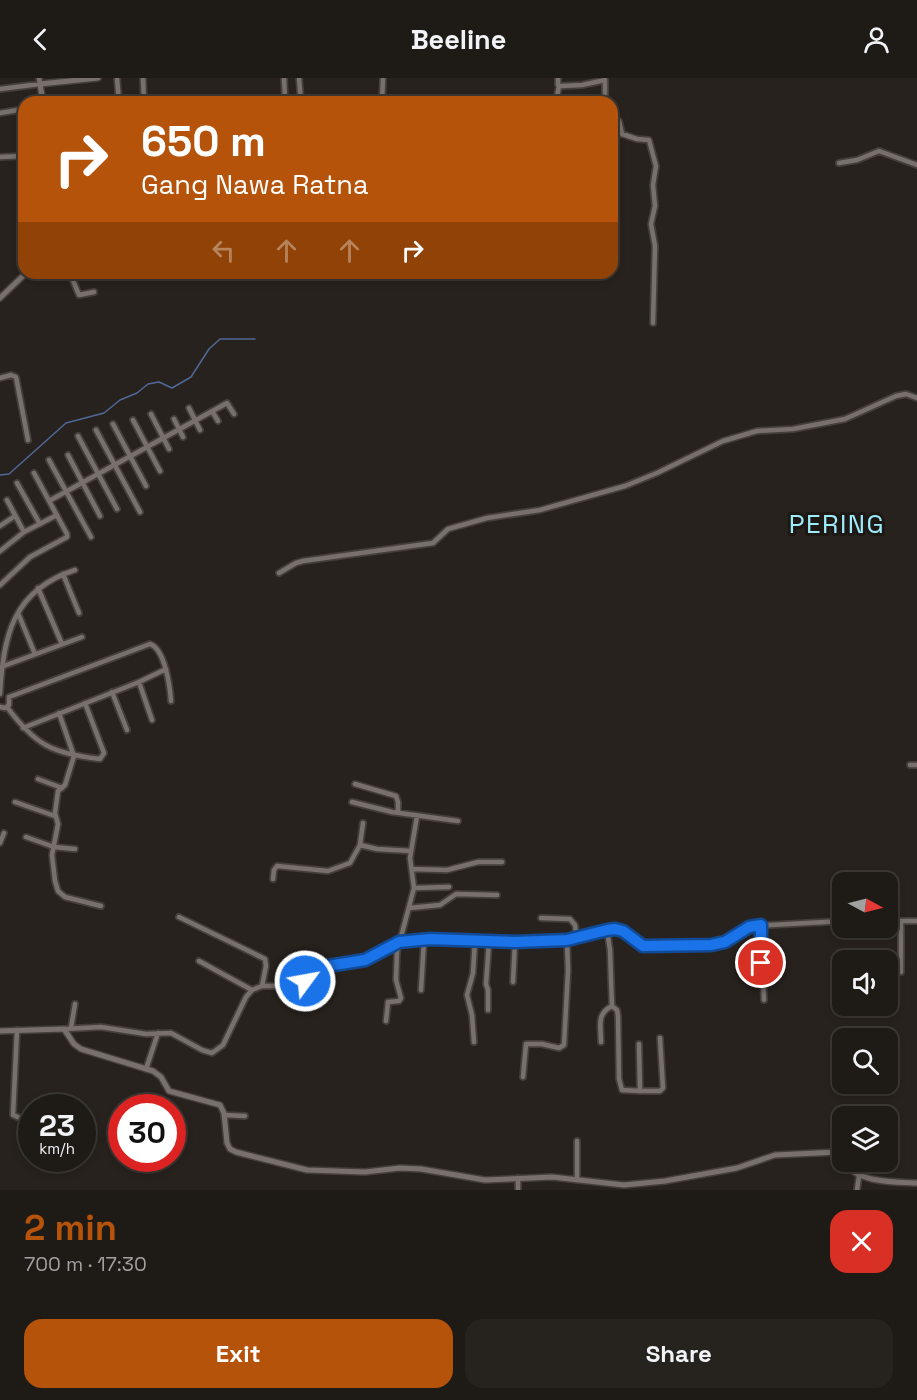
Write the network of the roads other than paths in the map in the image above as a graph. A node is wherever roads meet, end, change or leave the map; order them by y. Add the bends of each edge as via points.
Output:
1 (98, 78) edge
2 (117, 78) edge
3 (143, 78) edge
4 (284, 78) edge
5 (298, 78) edge
6 (383, 78) edge
7 (558, 78) edge
8 (40, 81) edge
9 (559, 86) junction
10 (0, 89) edge
11 (42, 96) edge
12 (118, 96) edge
13 (144, 96) edge
14 (285, 96) edge
15 (300, 96) edge
16 (382, 96) edge
17 (557, 96) edge
18 (605, 96) edge
19 (18, 110) edge
20 (0, 114) edge
21 (618, 120) edge
22 (18, 156) edge
23 (0, 158) edge
24 (838, 163) dead end
25 (917, 165) edge
26 (20, 279) edge
27 (72, 279) edge
28 (94, 292) dead end
29 (0, 297) edge
30 (653, 323) dead end
31 (0, 378) edge
32 (917, 398) edge
33 (189, 408) dead end
34 (212, 411) junction
35 (151, 414) dead end
36 (234, 414) dead end
37 (174, 419) dead end
38 (133, 420) dead end
39 (195, 420) junction
40 (218, 421) dead end
41 (113, 424) dead end
42 (179, 429) junction
43 (96, 430) dead end
44 (200, 430) dead end
45 (78, 436) dead end
46 (183, 437) dead end
47 (163, 438) junction
48 (28, 441) dead end
49 (147, 447) junction
50 (169, 448) dead end
51 (68, 455) dead end
52 (130, 457) junction
53 (49, 460) dead end
54 (115, 466) junction
55 (159, 471) dead end
56 (34, 473) dead end
57 (99, 475) junction
58 (17, 483) dead end
59 (82, 483) junction
60 (146, 486) dead end
61 (66, 491) junction
62 (7, 500) dead end
63 (49, 501) junction
64 (117, 509) dead end
65 (140, 512) dead end
66 (57, 514) junction
67 (15, 516) junction
68 (100, 516) dead end
69 (40, 524) junction
70 (0, 526) edge
71 (24, 532) junction
72 (91, 537) dead end
73 (0, 551) edge
74 (75, 570) dead end
75 (279, 573) dead end
76 (63, 574) junction
77 (0, 585) edge
78 (38, 588) junction
79 (18, 612) junction
80 (79, 613) dead end
81 (82, 637) dead end
82 (62, 644) junction
83 (35, 654) junction
84 (2, 667) junction
85 (166, 669) junction
86 (139, 682) junction
87 (112, 692) junction
88 (0, 694) edge
89 (9, 697) junction
90 (171, 701) dead end
91 (85, 703) junction
92 (0, 707) edge
93 (7, 707) junction
94 (59, 713) junction
95 (153, 720) dead end
96 (22, 728) junction
97 (128, 730) dead end
98 (74, 756) junction
99 (910, 765) dead end
100 (917, 765) edge
101 (38, 779) dead end
102 (355, 784) dead end
103 (62, 788) junction
104 (15, 802) dead end
105 (352, 802) dead end
106 (398, 812) junction
107 (55, 816) junction
108 (417, 816) junction
109 (458, 821) dead end
110 (363, 823) dead end
111 (4, 833) dead end
112 (26, 837) dead end
113 (0, 843) edge
114 (360, 845) junction
115 (54, 847) junction
116 (75, 849) dead end
117 (411, 851) junction
118 (502, 862) dead end
119 (412, 869) junction
120 (273, 879) dead end
121 (449, 887) dead end
122 (414, 888) junction
123 (497, 895) dead end
124 (101, 906) dead end
125 (409, 908) junction
126 (179, 917) dead end
127 (541, 918) dead end
128 (901, 921) joint
129 (917, 921) edge
130 (832, 922) edge
131 (761, 925) junction
132 (607, 930) junction
133 (578, 939) junction
134 (424, 940) junction
135 (567, 940) junction
136 (475, 941) junction
137 (399, 942) junction
138 (489, 942) junction
139 (515, 942) junction
140 (199, 961) dead end
141 (901, 972) dead end
142 (513, 982) dead end
143 (262, 986) junction
144 (252, 990) junction
145 (421, 990) dead end
146 (764, 1000) dead end
147 (75, 1004) dead end
148 (612, 1006) junction
149 (488, 1010) dead end
150 (386, 1021) dead end
151 (67, 1029) junction
152 (16, 1030) junction
153 (0, 1031) edge
154 (158, 1033) junction
155 (660, 1038) dead end
156 (474, 1042) dead end
157 (601, 1042) dead end
158 (639, 1044) dead end
159 (146, 1069) junction
160 (523, 1077) dead end
161 (640, 1091) junction
162 (224, 1115) junction
163 (245, 1116) dead end
164 (18, 1117) edge
165 (577, 1141) dead end
166 (832, 1152) edge
167 (852, 1172) edge
168 (859, 1176) junction
169 (518, 1178) junction
170 (578, 1180) junction
171 (917, 1183) edge
172 (518, 1190) edge
173 (856, 1190) edge

1 - 8 street
2 - 12 street
3 - 13 street
4 - 14 street
5 - 15 street
6 - 16 street
7 - 9 street
8 - 10 street
8 - 11 street
9 - 17 street
9 - 18 street via 605,79
19 - 20 street
21 - 30 street via 622,134 649,140 656,166 651,224 655,246
22 - 23 street
24 - 25 street via 879,152
26 - 29 street
27 - 28 street via 80,295
31 - 48 street via 16,377
32 - 75 street via 903,394 845,419 757,431 723,441 625,486 540,510 448,529 433,543 303,561
33 - 39 street
34 - 36 street via 228,403
34 - 39 street
34 - 40 street
35 - 47 street
37 - 42 street
38 - 49 street
39 - 42 street
39 - 44 street
41 - 52 street
42 - 46 street
42 - 47 street
43 - 54 street
45 - 57 street
47 - 49 street
47 - 50 street
49 - 52 street
49 - 55 street
51 - 59 street
52 - 54 street
52 - 60 street
53 - 61 street
54 - 57 street
54 - 65 street
56 - 63 street
57 - 59 street
57 - 64 street
58 - 69 street
59 - 61 street
59 - 68 street
61 - 63 street
61 - 72 street
62 - 67 street
63 - 66 street
66 - 69 street
66 - 77 street via 67,537 30,557
67 - 70 street
67 - 71 street
69 - 71 street
71 - 73 street
74 - 76 street
76 - 78 street
76 - 80 street
78 - 79 street
78 - 82 street
79 - 83 street
79 - 84 street via 6,639
81 - 82 street
82 - 83 street
83 - 84 street
84 - 88 street
85 - 86 street
85 - 89 street via 153,644 145,645
85 - 90 street
86 - 87 street
86 - 95 street
87 - 91 street
87 - 97 street
88 - 89 street
89 - 93 street
91 - 94 street
91 - 98 street via 104,753 100,759
92 - 93 street
93 - 96 street
94 - 96 street
94 - 98 street
96 - 98 street via 43,744
98 - 103 street
99 - 100 street
101 - 103 street
102 - 106 street via 396,796
103 - 107 street via 58,791
104 - 107 street
105 - 106 street
106 - 108 street
107 - 115 street via 58,824
108 - 109 street
108 - 117 street
110 - 114 street
111 - 113 street
112 - 115 street
114 - 117 street
114 - 120 street via 347,864 327,871 277,866
115 - 116 street
115 - 124 street via 58,891 65,897
117 - 119 street
118 - 119 street via 478,862 447,870
119 - 122 street
121 - 122 street
122 - 125 street
123 - 125 street via 456,894 440,905
125 - 137 street
126 - 143 street via 265,959
127 - 133 street via 570,919
128 - 129 street
128 - 141 street
130 - 131 street
131 - 132 street via 711,945 643,946 623,931
131 - 146 street
132 - 133 street
132 - 148 street
133 - 135 street
134 - 136 street
134 - 137 street
134 - 145 street
135 - 139 street
135 - 160 street via 564,1045 559,1048 526,1044
136 - 138 street
136 - 156 street via 467,995
137 - 143 street via 365,960 328,966 305,981
137 - 150 street via 396,980 400,1000 388,1002
138 - 139 street
138 - 149 street
139 - 142 street
140 - 144 street
143 - 144 street
144 - 154 street via 223,1045 215,1052 202,1050 171,1033
147 - 151 street
148 - 157 street via 600,1015
148 - 161 street via 618,1011 620,1088
151 - 152 street
151 - 154 street via 101,1027
151 - 159 street via 81,1049
152 - 153 street
152 - 164 street via 13,1115
154 - 159 street
155 - 161 street via 663,1088
158 - 161 street
159 - 162 street via 160,1077 168,1090 216,1103
162 - 163 street
162 - 169 street via 230,1149 307,1170 365,1173 400,1168 485,1180
165 - 170 street
166 - 170 street via 775,1155 737,1168 665,1181 624,1185
167 - 168 street
168 - 171 street
168 - 173 street
169 - 170 street
169 - 172 street

